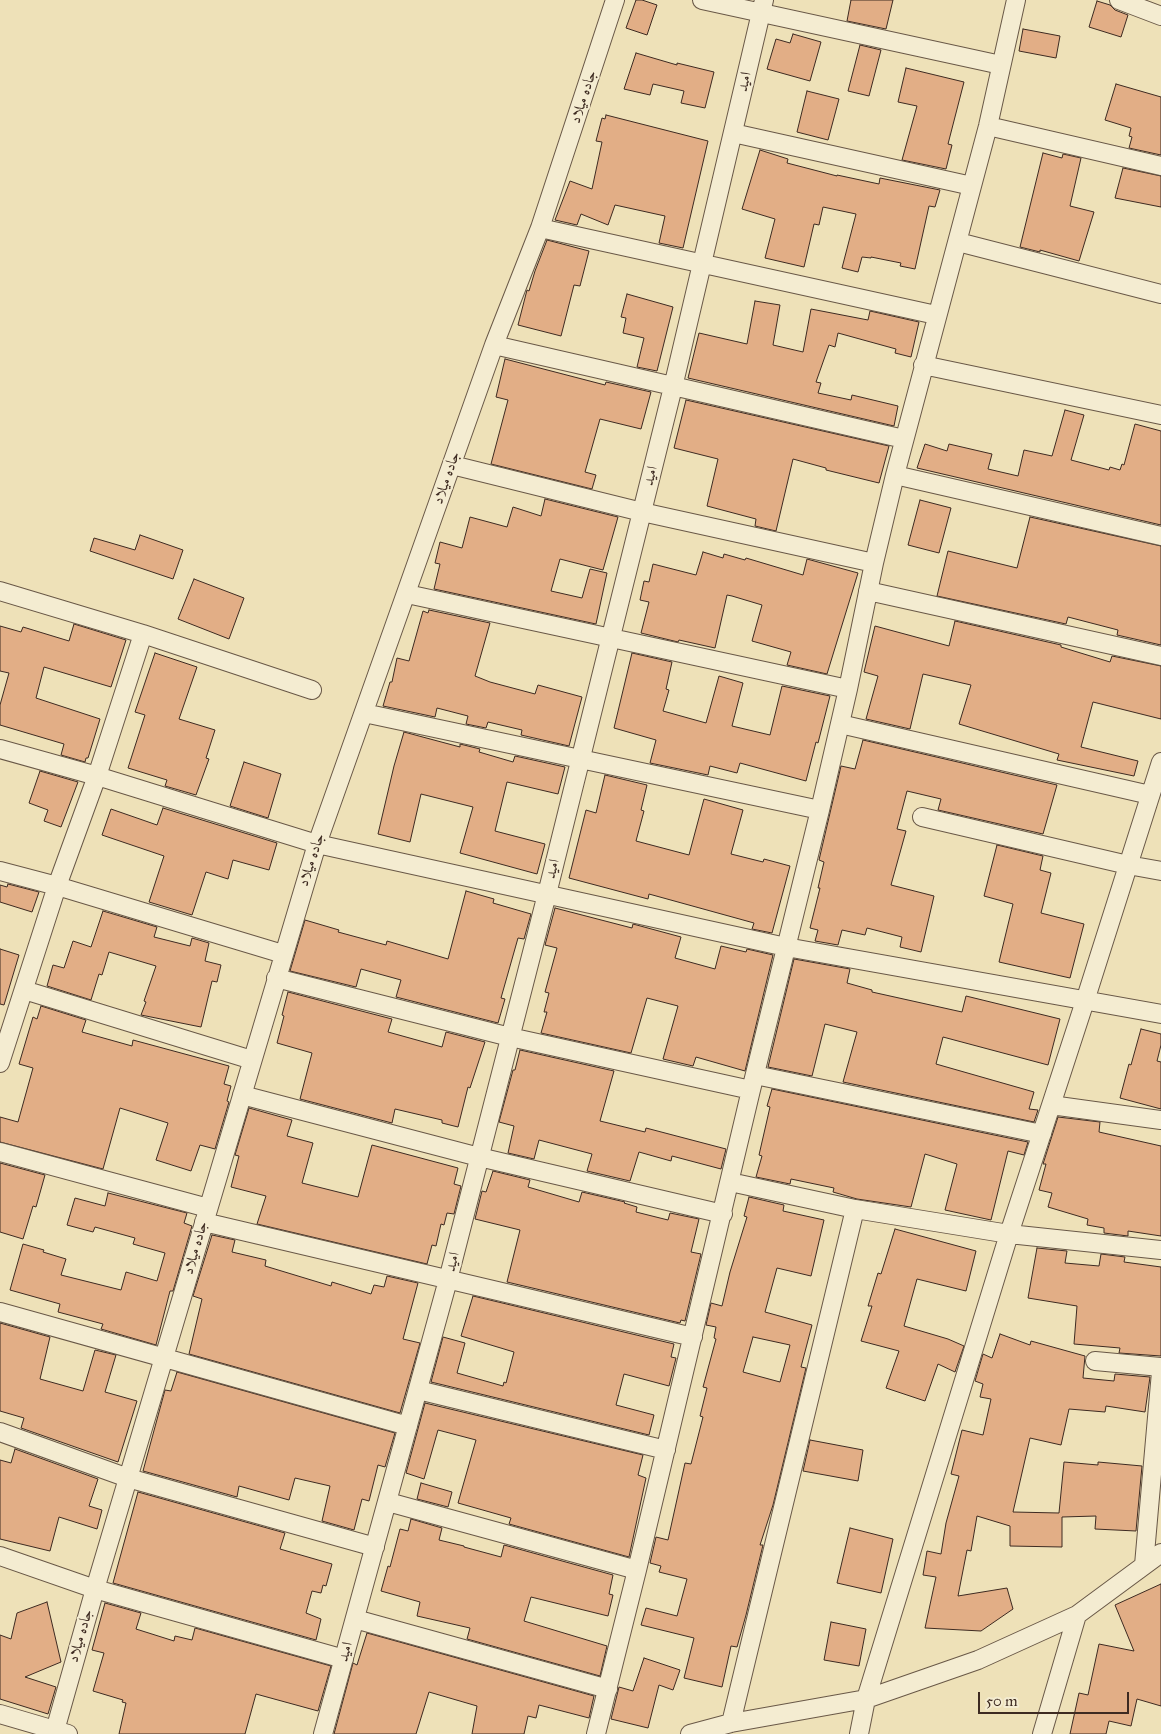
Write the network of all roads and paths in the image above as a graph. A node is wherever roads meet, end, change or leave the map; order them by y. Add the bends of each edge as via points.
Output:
1 (615, 0) edge
2 (702, 0) edge
3 (1016, 0) edge
4 (1119, 0) edge
5 (762, 7) edge
6 (1161, 16) edge
7 (1002, 65) junction
8 (988, 126) junction
9 (733, 133) junction
10 (1161, 166) edge
11 (972, 186) junction
12 (540, 228) junction
13 (958, 242) junction
14 (702, 265) junction
15 (1161, 294) edge
16 (936, 315) junction
17 (494, 344) junction
18 (923, 365) junction
19 (673, 387) junction
20 (1161, 415) edge
21 (904, 439) junction
22 (452, 465) junction
23 (895, 475) junction
24 (642, 512) junction
25 (1161, 536) edge
26 (874, 563) junction
27 (0, 590) edge
28 (868, 592) junction
29 (407, 594) junction
30 (143, 634) junction
31 (611, 638) junction
32 (1161, 656) edge
33 (848, 689) junction
34 (312, 690) dead end
35 (364, 713) junction
36 (840, 724) junction
37 (0, 749) edge
38 (581, 758) junction
39 (1161, 762) edge
40 (97, 776) junction
41 (1150, 795) junction
42 (820, 810) junction
43 (922, 817) dead end
44 (317, 844) junction
45 (1128, 865) junction
46 (0, 871) edge
47 (1161, 871) edge
48 (57, 886) junction
49 (547, 894) junction
50 (786, 947) junction
51 (283, 954) junction
52 (276, 978) junction
53 (24, 990) junction
54 (1085, 1002) junction
55 (8, 1014) edge
56 (1161, 1014) edge
57 (510, 1037) junction
58 (252, 1060) junction
59 (0, 1063) edge
60 (753, 1082) junction
61 (242, 1095) junction
62 (1051, 1105) junction
63 (1161, 1120) edge
64 (1042, 1134) junction
65 (0, 1152) edge
66 (479, 1158) junction
67 (730, 1182) junction
68 (854, 1209) junction
69 (723, 1214) junction
70 (206, 1215) junction
71 (1009, 1234) junction
72 (1161, 1250) edge
73 (448, 1280) junction
74 (0, 1312) edge
75 (693, 1337) junction
76 (164, 1359) junction
77 (1095, 1361) dead end
78 (1161, 1367) edge
79 (1161, 1372) edge
80 (418, 1390) junction
81 (408, 1426) junction
82 (0, 1432) edge
83 (666, 1450) junction
84 (128, 1478) junction
85 (388, 1502) junction
86 (376, 1547) junction
87 (1161, 1554) edge
88 (0, 1556) edge
89 (1144, 1565) junction
90 (638, 1570) junction
91 (95, 1589) junction
92 (1077, 1615) junction
93 (355, 1619) junction
94 (344, 1659) junction
95 (608, 1689) junction
96 (866, 1699) junction
97 (0, 1714) edge
98 (731, 1724) junction
99 (59, 1733) edge
100 (323, 1734) edge
101 (596, 1734) edge
102 (693, 1734) edge
103 (859, 1734) edge
104 (1042, 1734) edge

1 - 12 street, جاده میلاد
2 - 5 street
3 - 7 street
4 - 6 street
5 - 7 street
5 - 9 street, امید
7 - 8 street
8 - 10 street
8 - 11 street
9 - 11 street
9 - 14 street, امید
11 - 13 street
12 - 14 street
12 - 17 street, جاده میلاد
13 - 15 street
13 - 16 street
14 - 16 street
14 - 19 street, امید
16 - 18 street
17 - 19 street
17 - 22 street, جاده میلاد
18 - 20 street
18 - 21 street
19 - 21 street
19 - 24 street, امید
21 - 23 street
22 - 24 street
22 - 29 street, جاده میلاد
23 - 25 street
23 - 26 street
24 - 26 street
24 - 31 street, امید
26 - 28 street
27 - 30 street
28 - 32 street
28 - 33 street
29 - 31 street
29 - 35 street, جاده میلاد
30 - 34 street
30 - 40 street
31 - 33 street
31 - 38 street, امید
33 - 36 street
35 - 38 street
35 - 44 street, جاده میلاد
36 - 41 street
36 - 42 street
37 - 40 street
38 - 42 street
38 - 49 street, امید
39 - 41 street
40 - 44 street
40 - 48 street
41 - 45 street
42 - 50 street
43 - 45 street
44 - 49 street
44 - 51 street, جاده میلاد
45 - 47 street
45 - 54 street
46 - 48 street
48 - 51 street
48 - 53 street
49 - 50 street
49 - 57 street, امید
50 - 54 street
50 - 60 street
51 - 52 street, جاده میلاد
52 - 57 street
52 - 58 street, جاده میلاد
53 - 55 street
53 - 58 street
54 - 56 street
54 - 62 street
55 - 59 street
57 - 60 street
57 - 66 street, امید
58 - 61 street, جاده میلاد
60 - 64 street
60 - 67 street
61 - 66 street
61 - 70 street, جاده میلاد
62 - 63 street
62 - 64 street
64 - 71 street
65 - 70 street
66 - 69 street
66 - 73 street, امید
67 - 68 street
67 - 69 street
68 - 71 street
68 - 98 street
69 - 75 street
70 - 73 street
70 - 76 street, جاده میلاد
71 - 72 street
71 - 96 street
73 - 75 street
73 - 80 street, امید
74 - 76 street
75 - 83 street
76 - 81 street
76 - 84 street, جاده میلاد
77 - 78 street
79 - 89 street
80 - 81 street, امید
80 - 83 street
81 - 85 street, امید
82 - 84 street
83 - 90 street
84 - 86 street
84 - 91 street, جاده میلاد
85 - 86 street, امید
85 - 90 street
86 - 93 street, امید
87 - 89 street
88 - 91 street
89 - 92 street
90 - 95 street
91 - 94 street
91 - 99 street, جاده میلاد
92 - 96 street via 978,1660
92 - 104 street
93 - 94 street, امید
93 - 95 street
94 - 100 street, امید
95 - 101 street
96 - 98 street
96 - 103 street
97 - 99 street
98 - 102 street

